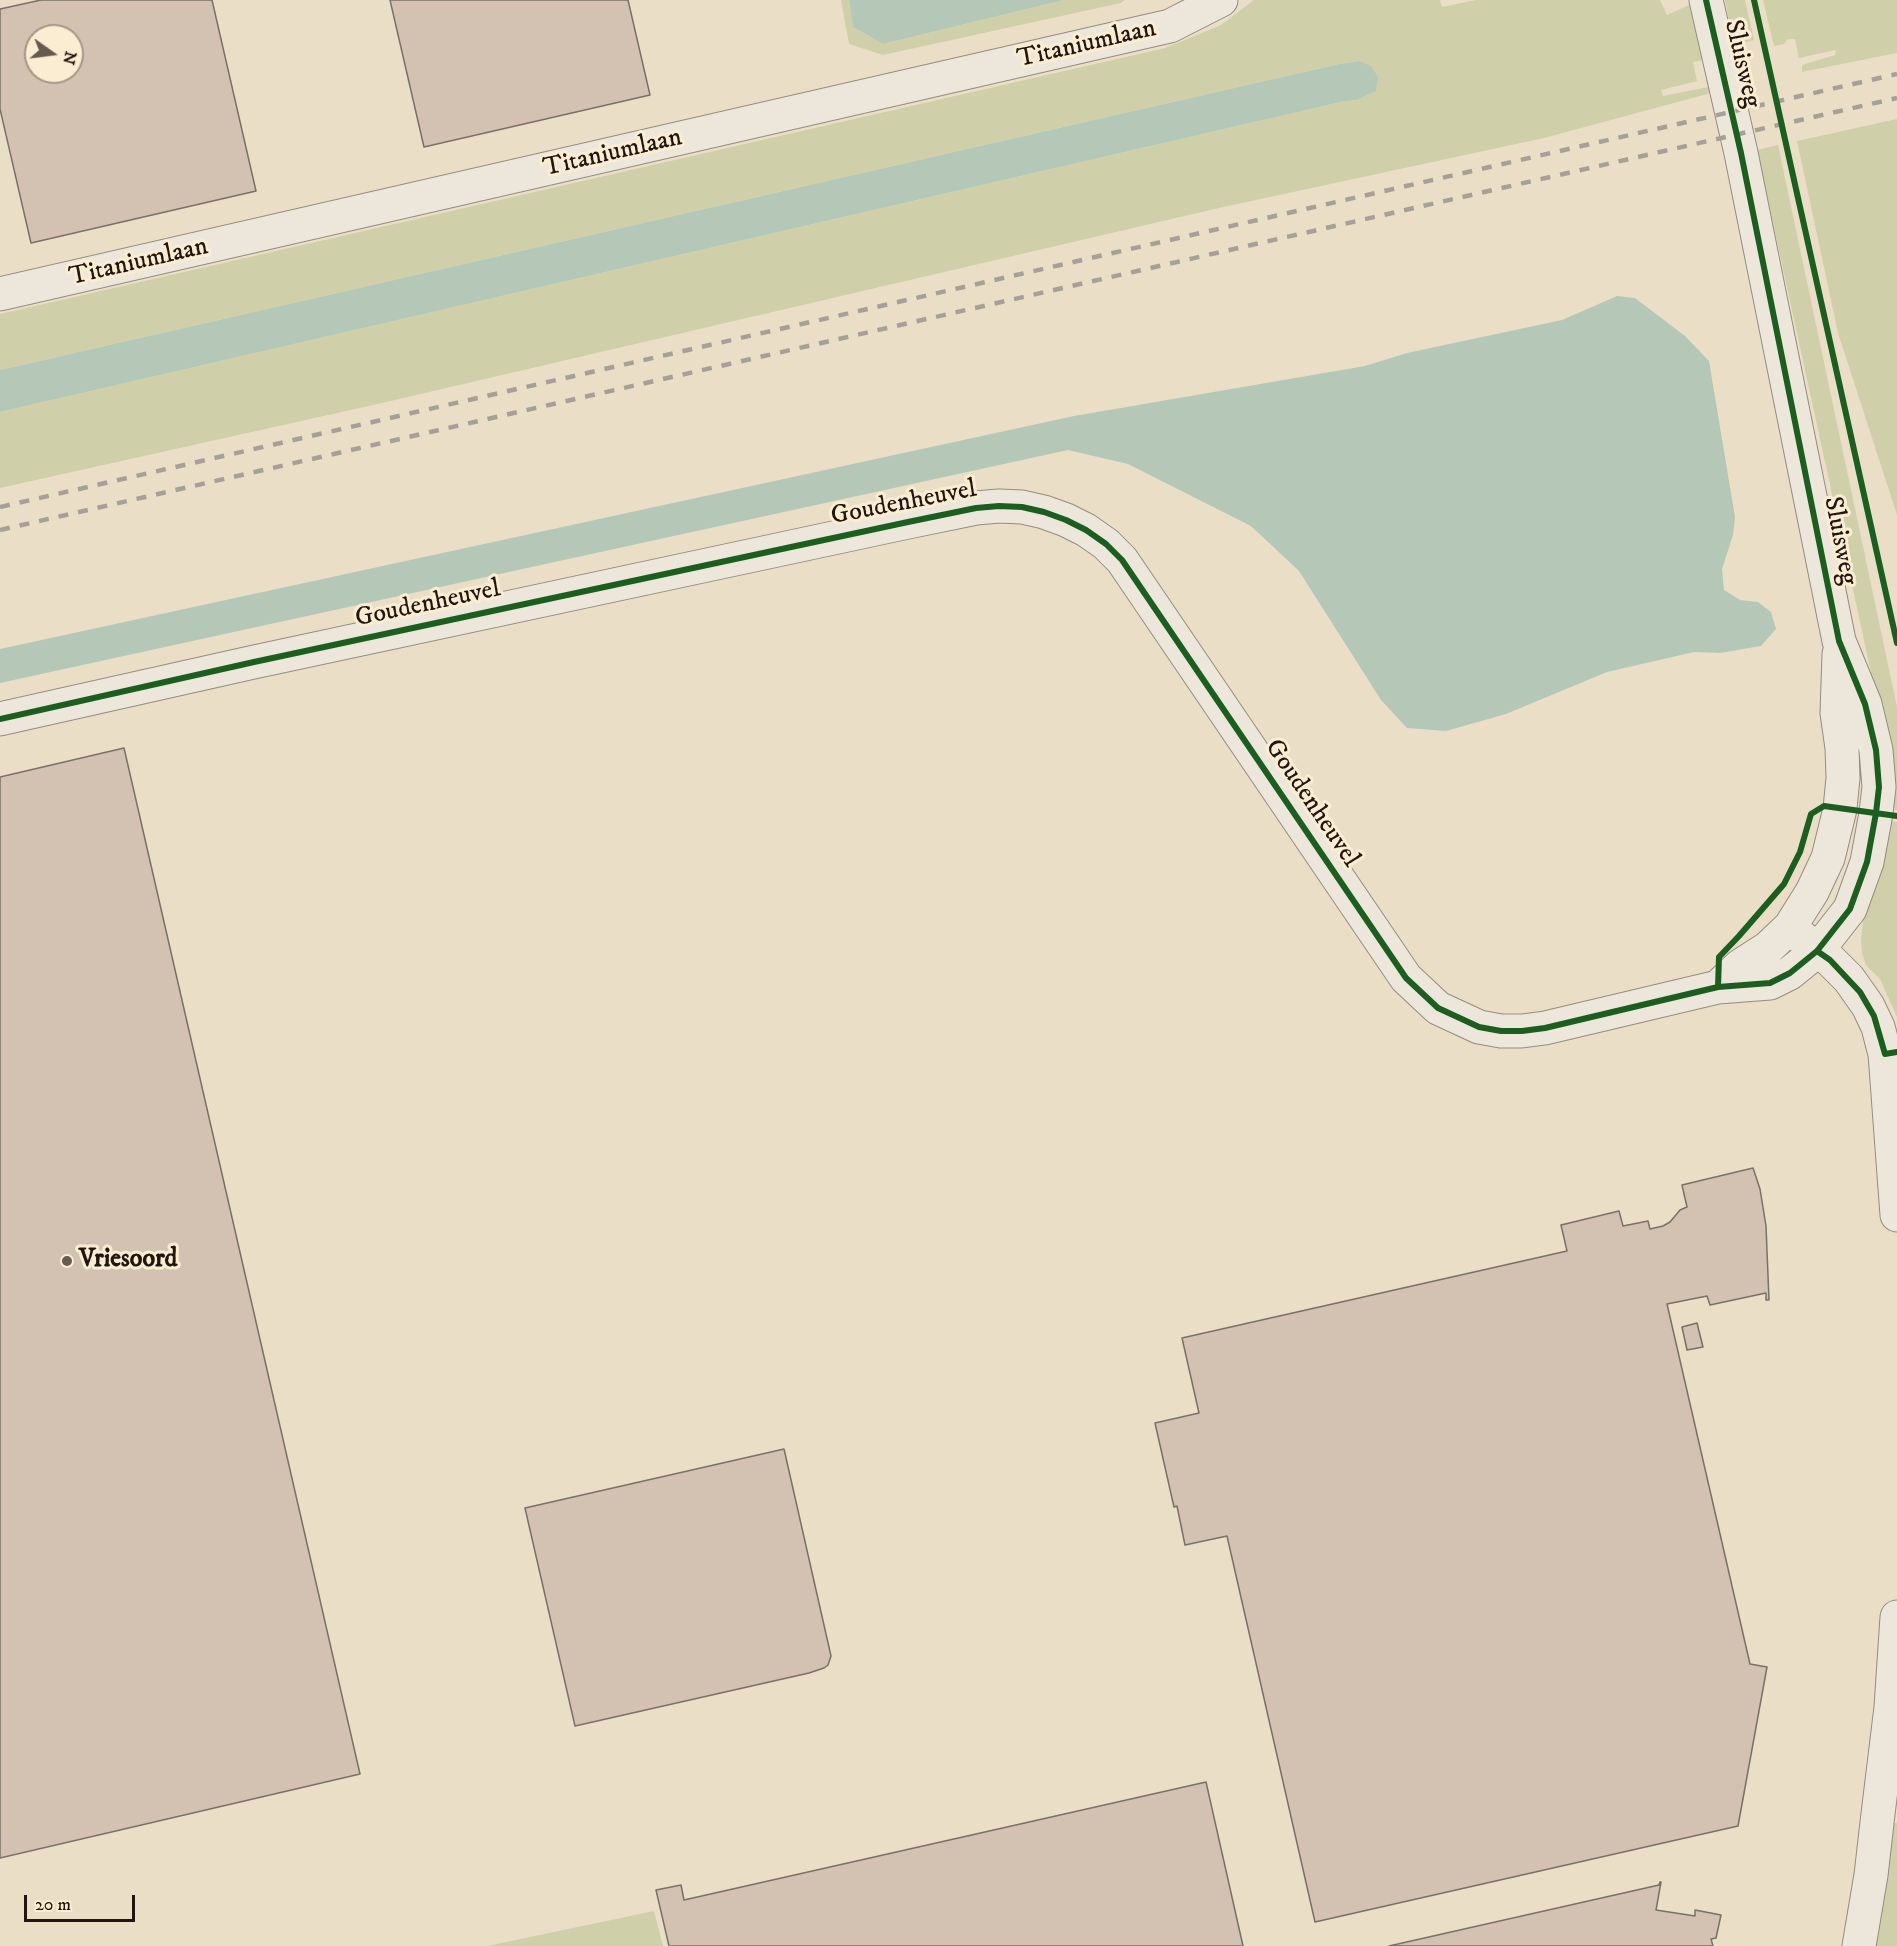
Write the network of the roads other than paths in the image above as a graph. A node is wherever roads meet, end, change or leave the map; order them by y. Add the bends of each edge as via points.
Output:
1 (1221, 0) edge
2 (1706, 0) edge
3 (0, 294) edge
4 (1839, 641) junction
5 (0, 719) edge
6 (1790, 927) junction
7 (1817, 951) junction
8 (1718, 987) junction
9 (1897, 1215) edge
10 (1897, 1617) edge
11 (1859, 1946) edge

1 - 3 street, Titaniumlaan via 1170,26
2 - 4 street, Sluisweg via 1741,153
4 - 6 street, Sluisweg via 1837,713 1843,778 1840,809 1827,858
4 - 7 street, Sluisweg via 1865,704 1876,750 1879,787 1867,862 1858,888 1850,909
5 - 8 street, Goudenheuvel via 976,508 1022,507 1086,530 1122,560 1406,978 1438,1008 1479,1027 1522,1031
6 - 7 street
6 - 8 street
7 - 8 street, Goudenheuvel via 1770,983
7 - 9 street via 1854,986 1878,1027 1885,1054
10 - 11 street via 1891,1707

